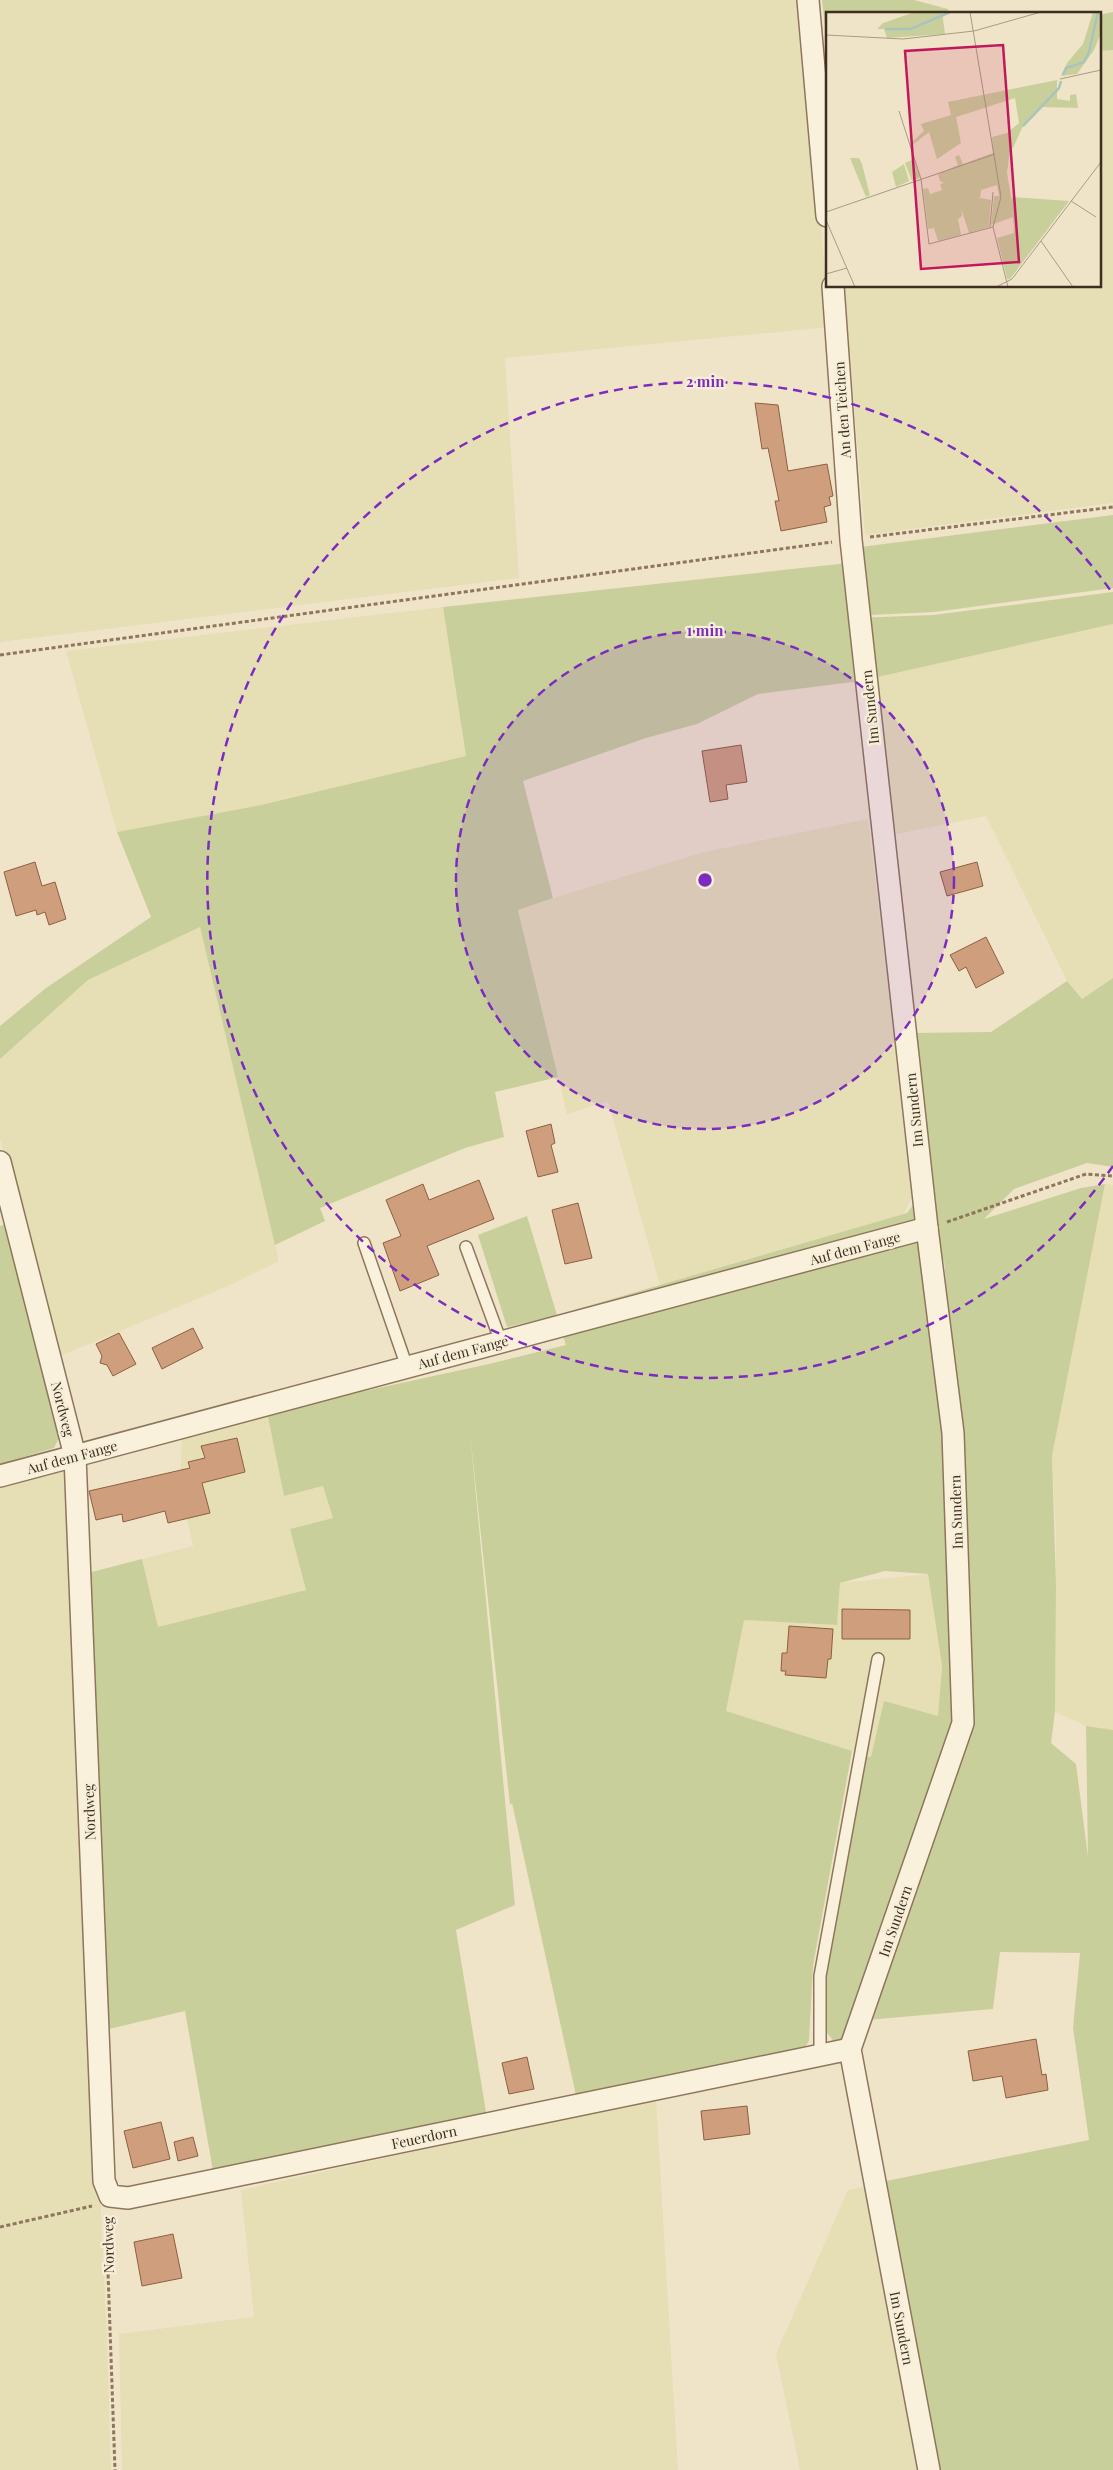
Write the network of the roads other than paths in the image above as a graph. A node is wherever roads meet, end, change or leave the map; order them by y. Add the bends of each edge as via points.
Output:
1 (808, 0) edge
2 (826, 205) edge
3 (833, 288) edge
4 (851, 537) joint
5 (0, 1162) edge
6 (927, 1228) junction
7 (364, 1243) dead end
8 (466, 1247) dead end
9 (501, 1342) junction
10 (407, 1367) junction
11 (75, 1456) junction
12 (0, 1476) edge
13 (878, 1659) dead end
14 (850, 2049) junction
15 (820, 2056) junction
16 (110, 2196) joint
17 (929, 2470) edge

1 - 2 street
3 - 4 street, An den Teichen
4 - 6 street, Im Sundern
5 - 11 street, Nordweg
6 - 9 street, Auf dem Fange
6 - 14 street, Im Sundern via 953,1433 964,1723
7 - 10 lane
8 - 9 lane
9 - 10 street, Auf dem Fange
10 - 11 street, Auf dem Fange
11 - 12 street, Auf dem Fange
11 - 16 street, Nordweg via 104,2181
13 - 15 lane via 820,1976
14 - 15 street, Feuerdorn
14 - 17 street, Im Sundern
15 - 16 street, Feuerdorn via 128,2198

